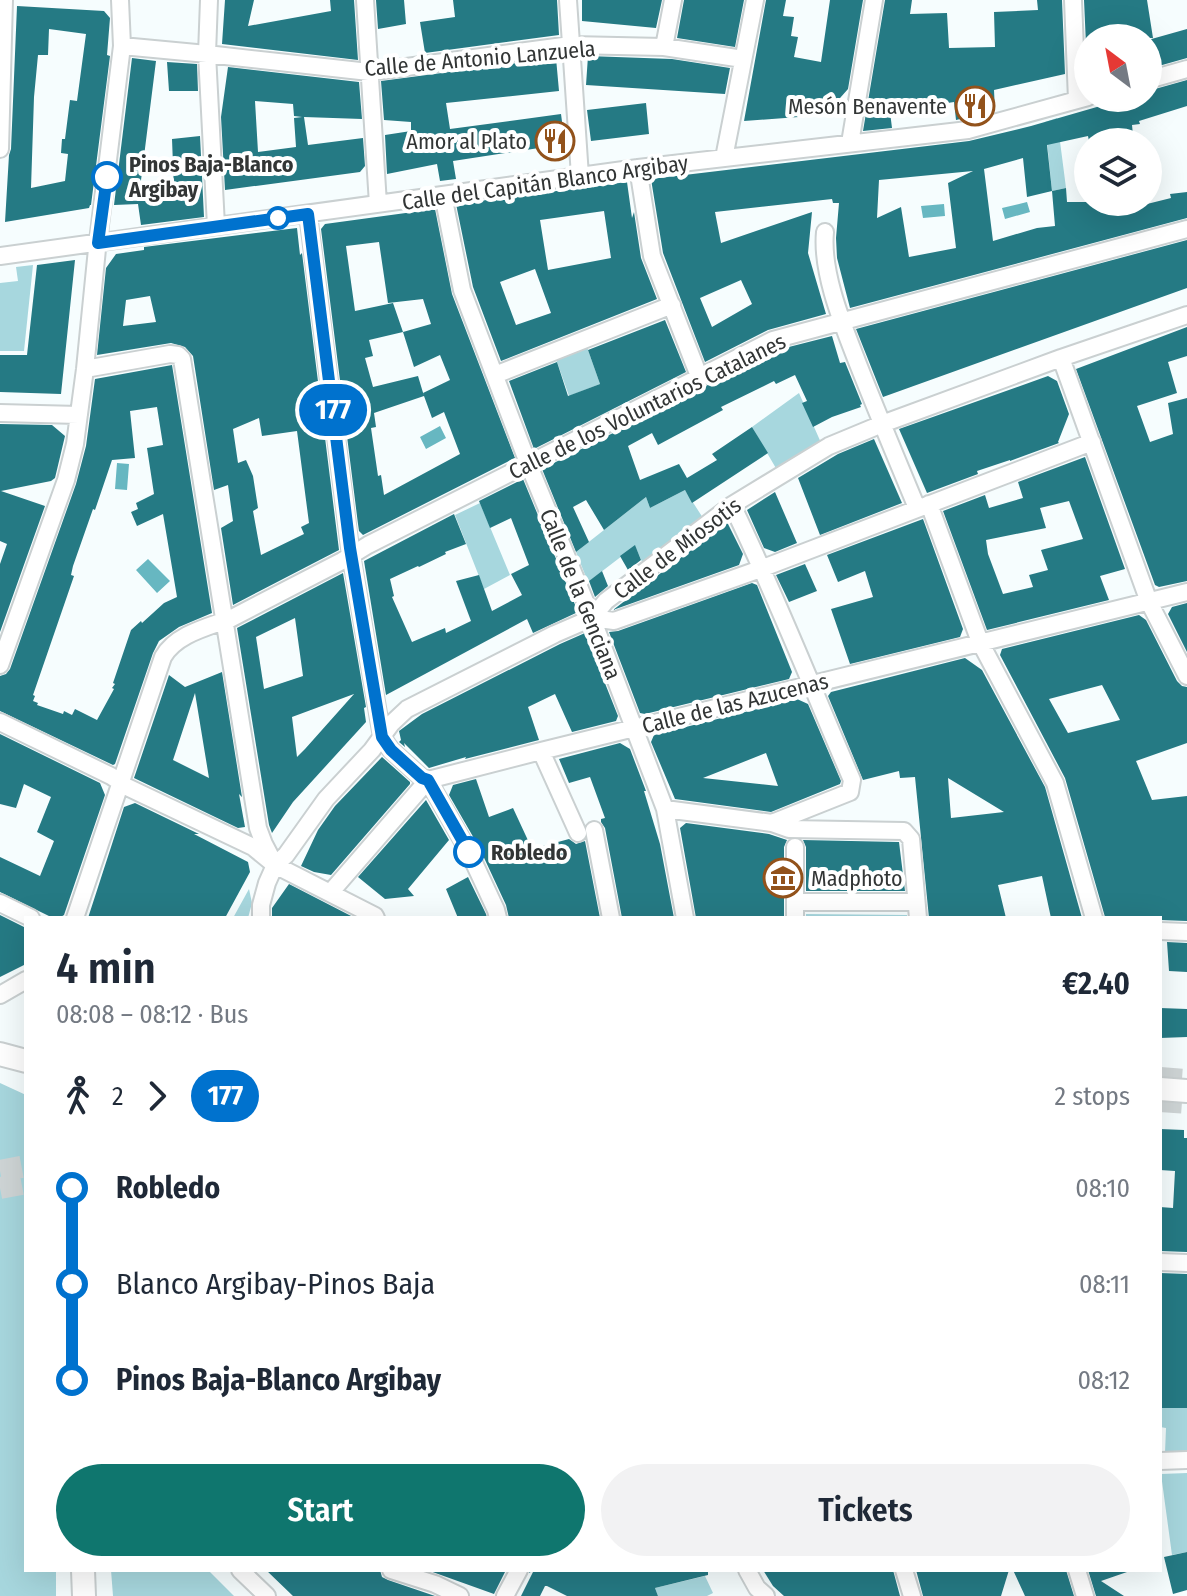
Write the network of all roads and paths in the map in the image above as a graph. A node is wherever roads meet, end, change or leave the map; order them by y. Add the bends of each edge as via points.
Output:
1 (4, 0) edge
2 (120, 0) edge
3 (209, 0) edge
4 (365, 0) edge
5 (568, 0) edge
6 (673, 0) edge
7 (755, 0) edge
8 (874, 0) edge
9 (1073, 0) edge
10 (1075, 24) edge
11 (571, 45) junction
12 (122, 46) junction
13 (664, 47) junction
14 (207, 54) junction
15 (743, 59) junction
16 (1187, 69) edge
17 (369, 72) junction
18 (1162, 76) edge
19 (1074, 100) edge
20 (850, 143) junction
21 (0, 149) edge
22 (724, 158) junction
23 (638, 168) junction
24 (580, 176) junction
25 (443, 195) junction
26 (378, 204) junction
27 (308, 214) junction
28 (216, 226) junction
29 (1187, 229) edge
30 (825, 232) dead end
31 (98, 243) junction
32 (0, 256) edge
33 (672, 305) junction
34 (1187, 315) edge
35 (842, 320) junction
36 (1061, 358) junction
37 (85, 369) junction
38 (495, 375) junction
39 (699, 376) junction
40 (0, 413) edge
41 (79, 415) junction
42 (882, 424) junction
43 (1092, 442) junction
44 (528, 463) junction
45 (732, 505) junction
46 (923, 506) junction
47 (352, 555) junction
48 (763, 568) junction
49 (1187, 592) edge
50 (1149, 602) junction
51 (592, 618) junction
52 (224, 621) junction
53 (980, 642) junction
54 (0, 665) edge
55 (1187, 676) edge
56 (810, 684) junction
57 (0, 722) edge
58 (634, 728) junction
59 (382, 737) junction
60 (541, 751) junction
61 (428, 780) junction
62 (119, 783) junction
63 (665, 809) junction
64 (772, 823) junction
65 (795, 847) dead end
66 (275, 865) junction
67 (330, 893) junction
68 (0, 903) edge
69 (795, 910) edge
70 (917, 910) edge
71 (261, 912) edge
72 (27, 916) edge
73 (76, 916) edge
74 (375, 916) edge
75 (497, 916) edge
76 (610, 916) edge
77 (685, 916) edge
78 (1093, 916) edge
79 (1162, 931) edge
80 (1187, 932) edge
81 (24, 981) edge
82 (0, 995) edge
83 (0, 1054) edge
84 (24, 1060) edge
85 (1162, 1089) edge
86 (1187, 1091) edge
87 (1162, 1262) edge
88 (1187, 1263) edge
89 (1187, 1460) edge
90 (1162, 1461) edge
91 (83, 1572) edge
92 (242, 1572) edge
93 (397, 1572) edge
94 (518, 1572) edge
95 (748, 1572) edge
96 (905, 1572) edge
97 (1078, 1572) edge
98 (764, 1595) edge
99 (84, 1596) edge
100 (267, 1596) edge
101 (460, 1596) edge
102 (505, 1596) edge
103 (912, 1596) edge
104 (1085, 1596) edge

1 - 21 street
2 - 12 street
3 - 14 street
4 - 17 street
5 - 11 street
6 - 13 street
7 - 15 street
8 - 20 street
9 - 10 street
11 - 13 street, Calle de Antonio Lanzuela
11 - 17 street, Calle de Antonio Lanzuela
11 - 24 street
12 - 14 street, Calle de Antonio Lanzuela
12 - 31 street
13 - 15 street, Calle de Antonio Lanzuela
14 - 17 street, Calle de Antonio Lanzuela
14 - 28 street
15 - 22 street
16 - 18 street
17 - 26 street
19 - 20 street, Calle del Capitán Blanco Argibay via 968,130
20 - 22 street, Calle del Capitán Blanco Argibay
22 - 23 street, Calle del Capitán Blanco Argibay
23 - 24 street, Calle del Capitán Blanco Argibay
23 - 33 street via 652,256
24 - 25 street, Calle del Capitán Blanco Argibay
25 - 26 street, Calle del Capitán Blanco Argibay
25 - 38 street, Calle de la Genciana via 462,290
26 - 27 street, Calle del Capitán Blanco Argibay
27 - 28 street, Calle del Capitán Blanco Argibay
27 - 47 street
28 - 31 street, Calle del Capitán Blanco Argibay
29 - 35 street, Calle de los Voluntarios Catalanes
30 - 35 street via 824,256
31 - 32 street, Calle del Capitán Blanco Argibay
31 - 37 street
33 - 38 street
33 - 39 street
34 - 36 street, Calle de Miosotis
35 - 39 street, Calle de los Voluntarios Catalanes via 773,340
35 - 42 street
36 - 42 street, Calle de Miosotis
36 - 43 street
37 - 41 street
37 - 52 street via 170,354 182,359
38 - 44 street, Calle de la Genciana
39 - 44 street, Calle de los Voluntarios Catalanes
40 - 41 street
41 - 54 street via 66,480
42 - 45 street, Calle de Miosotis via 829,446
42 - 46 street
43 - 46 street
43 - 50 street
44 - 47 street, Calle de los Voluntarios Catalanes
44 - 51 street, Calle de la Genciana
45 - 48 street
45 - 51 street, Calle de Miosotis via 606,601
46 - 48 street
46 - 53 street
47 - 52 street, Calle de los Voluntarios Catalanes
47 - 59 street
48 - 51 street via 614,621
48 - 56 street
49 - 50 street, Calle de las Azucenas
50 - 53 street, Calle de las Azucenas
50 - 55 street
51 - 58 street, Calle de la Genciana
51 - 59 street, Calle de Miosotis via 407,709
52 - 62 street, Calle de los Voluntarios Catalanes via 168,648
52 - 66 street via 258,828
53 - 56 street, Calle de las Azucenas
53 - 78 street via 1055,783
56 - 58 street, Calle de las Azucenas
56 - 64 street via 852,780 850,792
57 - 62 street
58 - 60 street, Calle de las Azucenas
58 - 63 street, Calle de la Genciana
59 - 61 street
59 - 66 street, Calle de Miosotis
60 - 61 street, Calle de las Azucenas
60 - 76 street via 586,831
61 - 67 street
61 - 75 street
62 - 66 street via 253,847
62 - 73 street
63 - 64 street
63 - 77 street, Calle de la Genciana
64 - 70 street via 789,829 904,831 911,839
65 - 69 street
66 - 67 street
66 - 71 street, Calle de Miosotis
67 - 74 street
68 - 72 street
69 - 70 street
79 - 80 street
81 - 82 street
83 - 84 street
85 - 86 street
87 - 88 street
89 - 90 street
91 - 99 street
92 - 100 street
93 - 101 street
94 - 102 street
95 - 98 street
96 - 103 street
97 - 104 street

